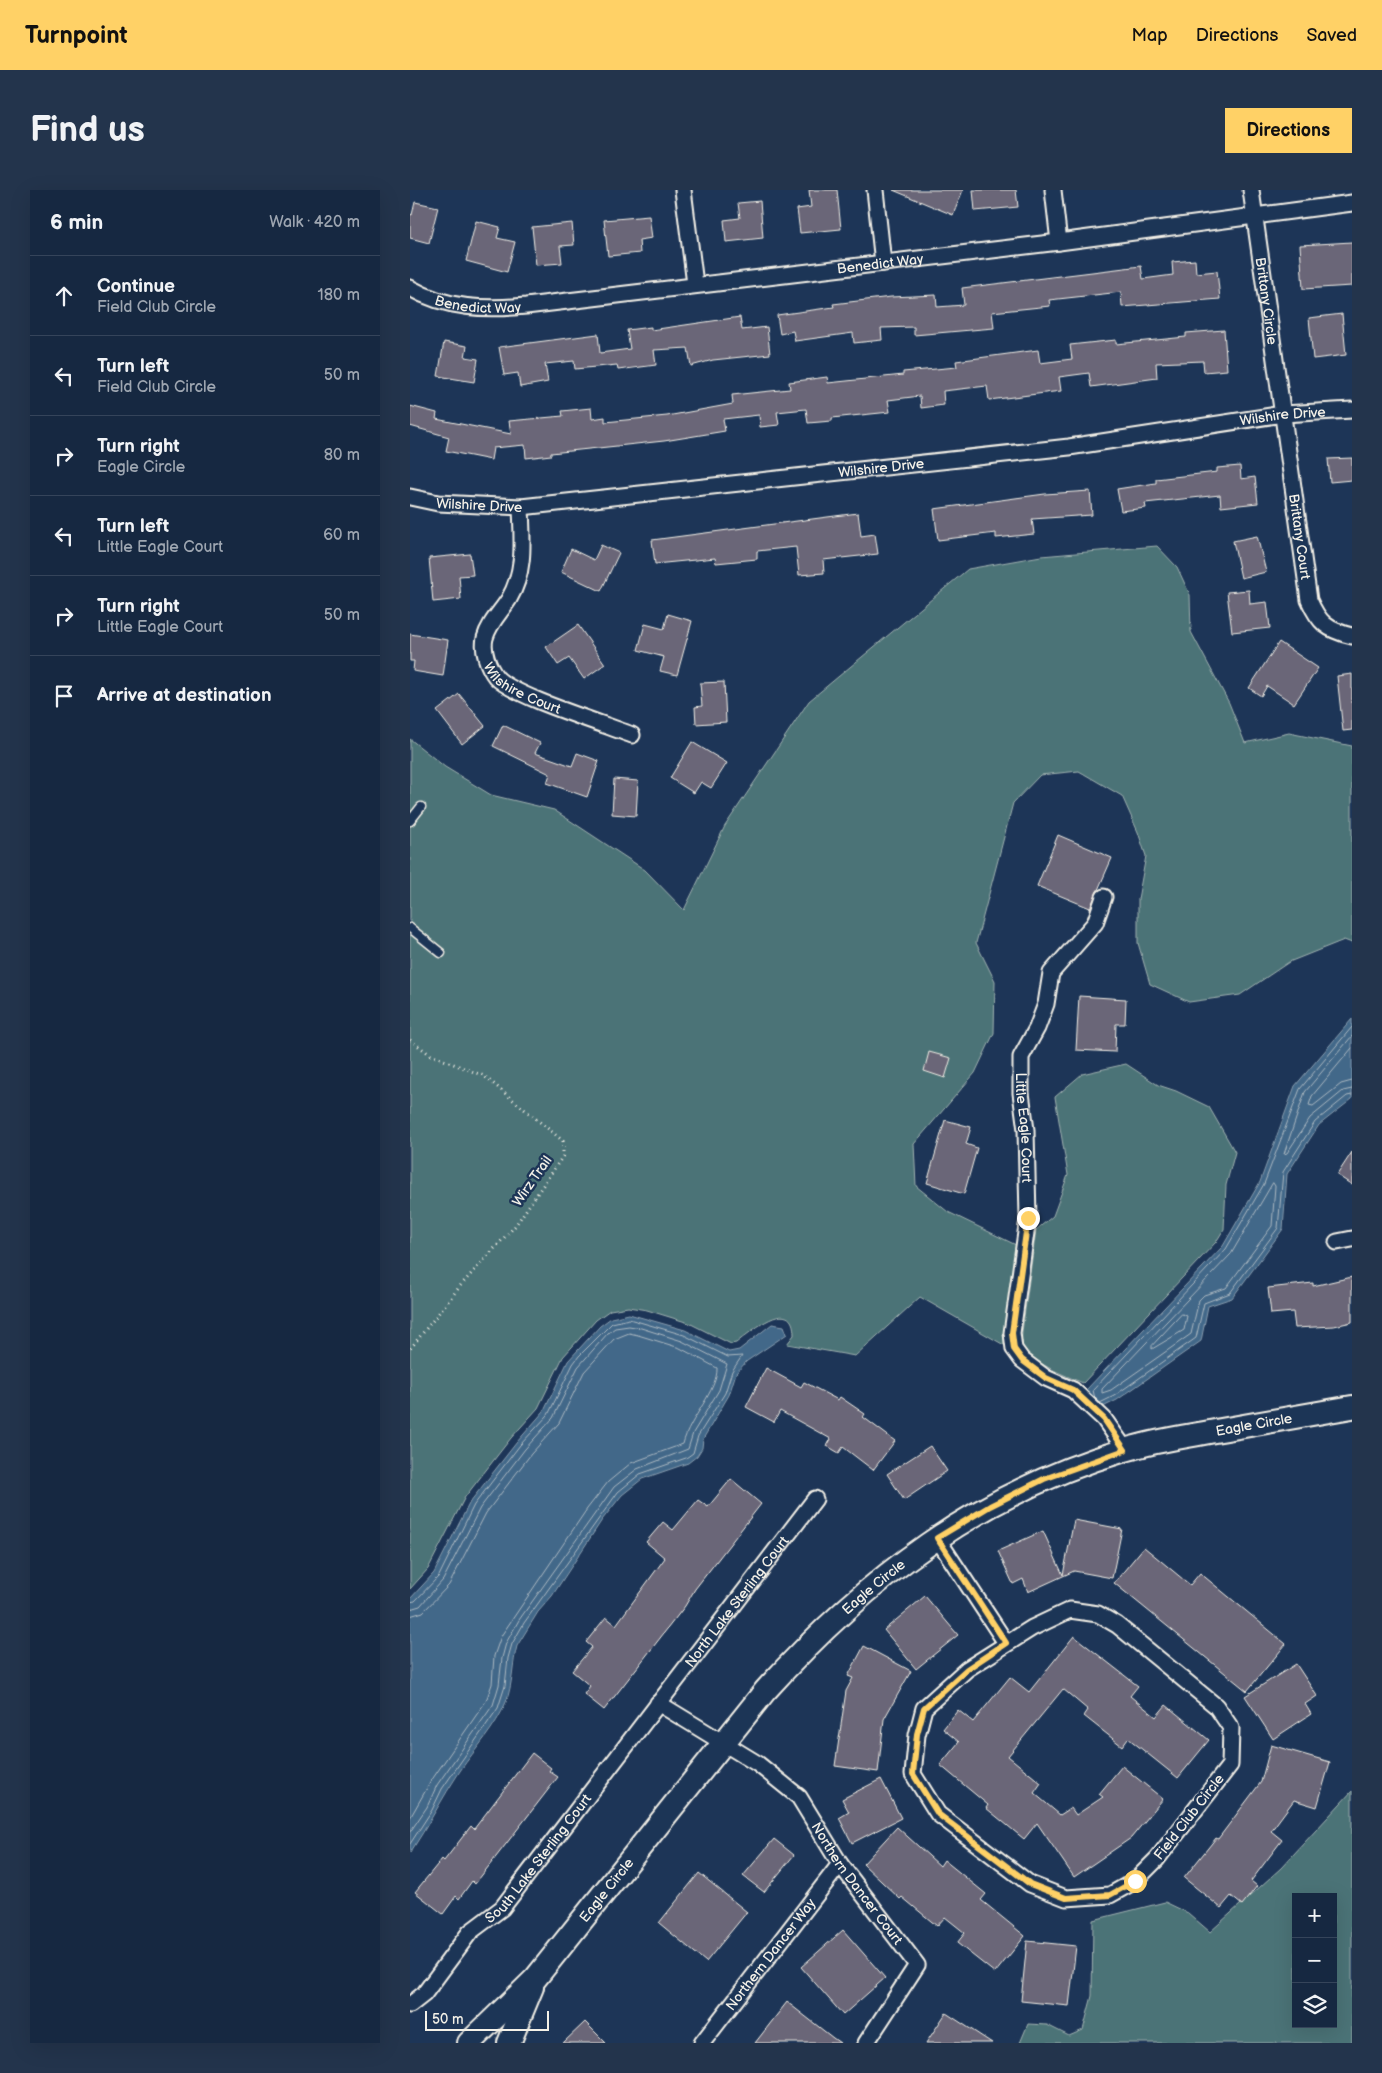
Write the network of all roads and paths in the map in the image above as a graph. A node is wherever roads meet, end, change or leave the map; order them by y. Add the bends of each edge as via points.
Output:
1 (683, 190) edge
2 (875, 190) edge
3 (1053, 190) edge
4 (1251, 190) edge
5 (1352, 203) edge
6 (1253, 215) junction
7 (1059, 242) junction
8 (883, 263) junction
9 (695, 284) junction
10 (410, 288) edge
11 (1352, 410) edge
12 (1283, 414) junction
13 (410, 497) edge
14 (521, 507) junction
15 (1352, 636) edge
16 (632, 735) dead end
17 (421, 808) dead end
18 (410, 821) edge
19 (1104, 897) dead end
20 (410, 928) edge
21 (441, 953) dead end
22 (410, 1040) edge
23 (410, 1349) edge
24 (1352, 1407) edge
25 (1125, 1450) junction
26 (815, 1499) dead end
27 (937, 1538) junction
28 (1006, 1643) junction
29 (658, 1703) junction
30 (725, 1743) junction
31 (840, 1864) junction
32 (536, 1979) junction
33 (410, 2005) edge
34 (469, 2043) edge
35 (508, 2043) edge
36 (702, 2043) edge
37 (866, 2043) edge

1 - 9 street
2 - 8 street
3 - 7 street
4 - 6 street, Brittany Circle
5 - 6 street, Benedict Way
6 - 7 street, Benedict Way
6 - 12 street, Brittany Circle
7 - 8 street, Benedict Way
8 - 9 street, Benedict Way
9 - 10 street, Benedict Way via 491,309 455,306
11 - 12 street, Wilshire Drive
12 - 14 street, Wilshire Drive via 1069,447
12 - 15 street, Brittany Court via 1309,600 1316,617 1334,631
13 - 14 street, Wilshire Drive
14 - 16 street, Wilshire Court via 523,559 518,581 485,639 486,659 496,678 514,691
17 - 18 lane
19 - 25 street, Little Eagle Court via 1095,923 1050,973 1046,1004 1021,1057 1028,1218 1012,1333 1014,1349 1022,1360 1046,1378 1073,1390 1104,1419
20 - 21 lane
22 - 23 path, Wirz Trail via 431,1055 484,1076 563,1142 562,1156 515,1226 461,1285
24 - 25 street, Eagle Circle
25 - 27 street, Eagle Circle via 1044,1479
26 - 29 street, North Lake Sterling Court
27 - 28 street
27 - 30 street, Eagle Circle via 842,1611 765,1691
28 - 28 street, Field Club Circle via 967,1669 924,1708 917,1734 913,1774 938,1814 1030,1884 1066,1898 1110,1895 1135,1881 1157,1859 1230,1765 1231,1728 1216,1706 1117,1625 1098,1614 1070,1610
29 - 30 street, Northern Dancer Court
29 - 33 street, South Lake Sterling Court via 502,1908 470,1932 424,1994
30 - 31 street, Northern Dancer Court via 799,1797
30 - 32 street, Eagle Circle
31 - 36 street, Northern Dancer Way
31 - 37 street, Northern Dancer Court via 917,1965
32 - 34 street, Eagle Circle
32 - 35 street, Eagle Circle

